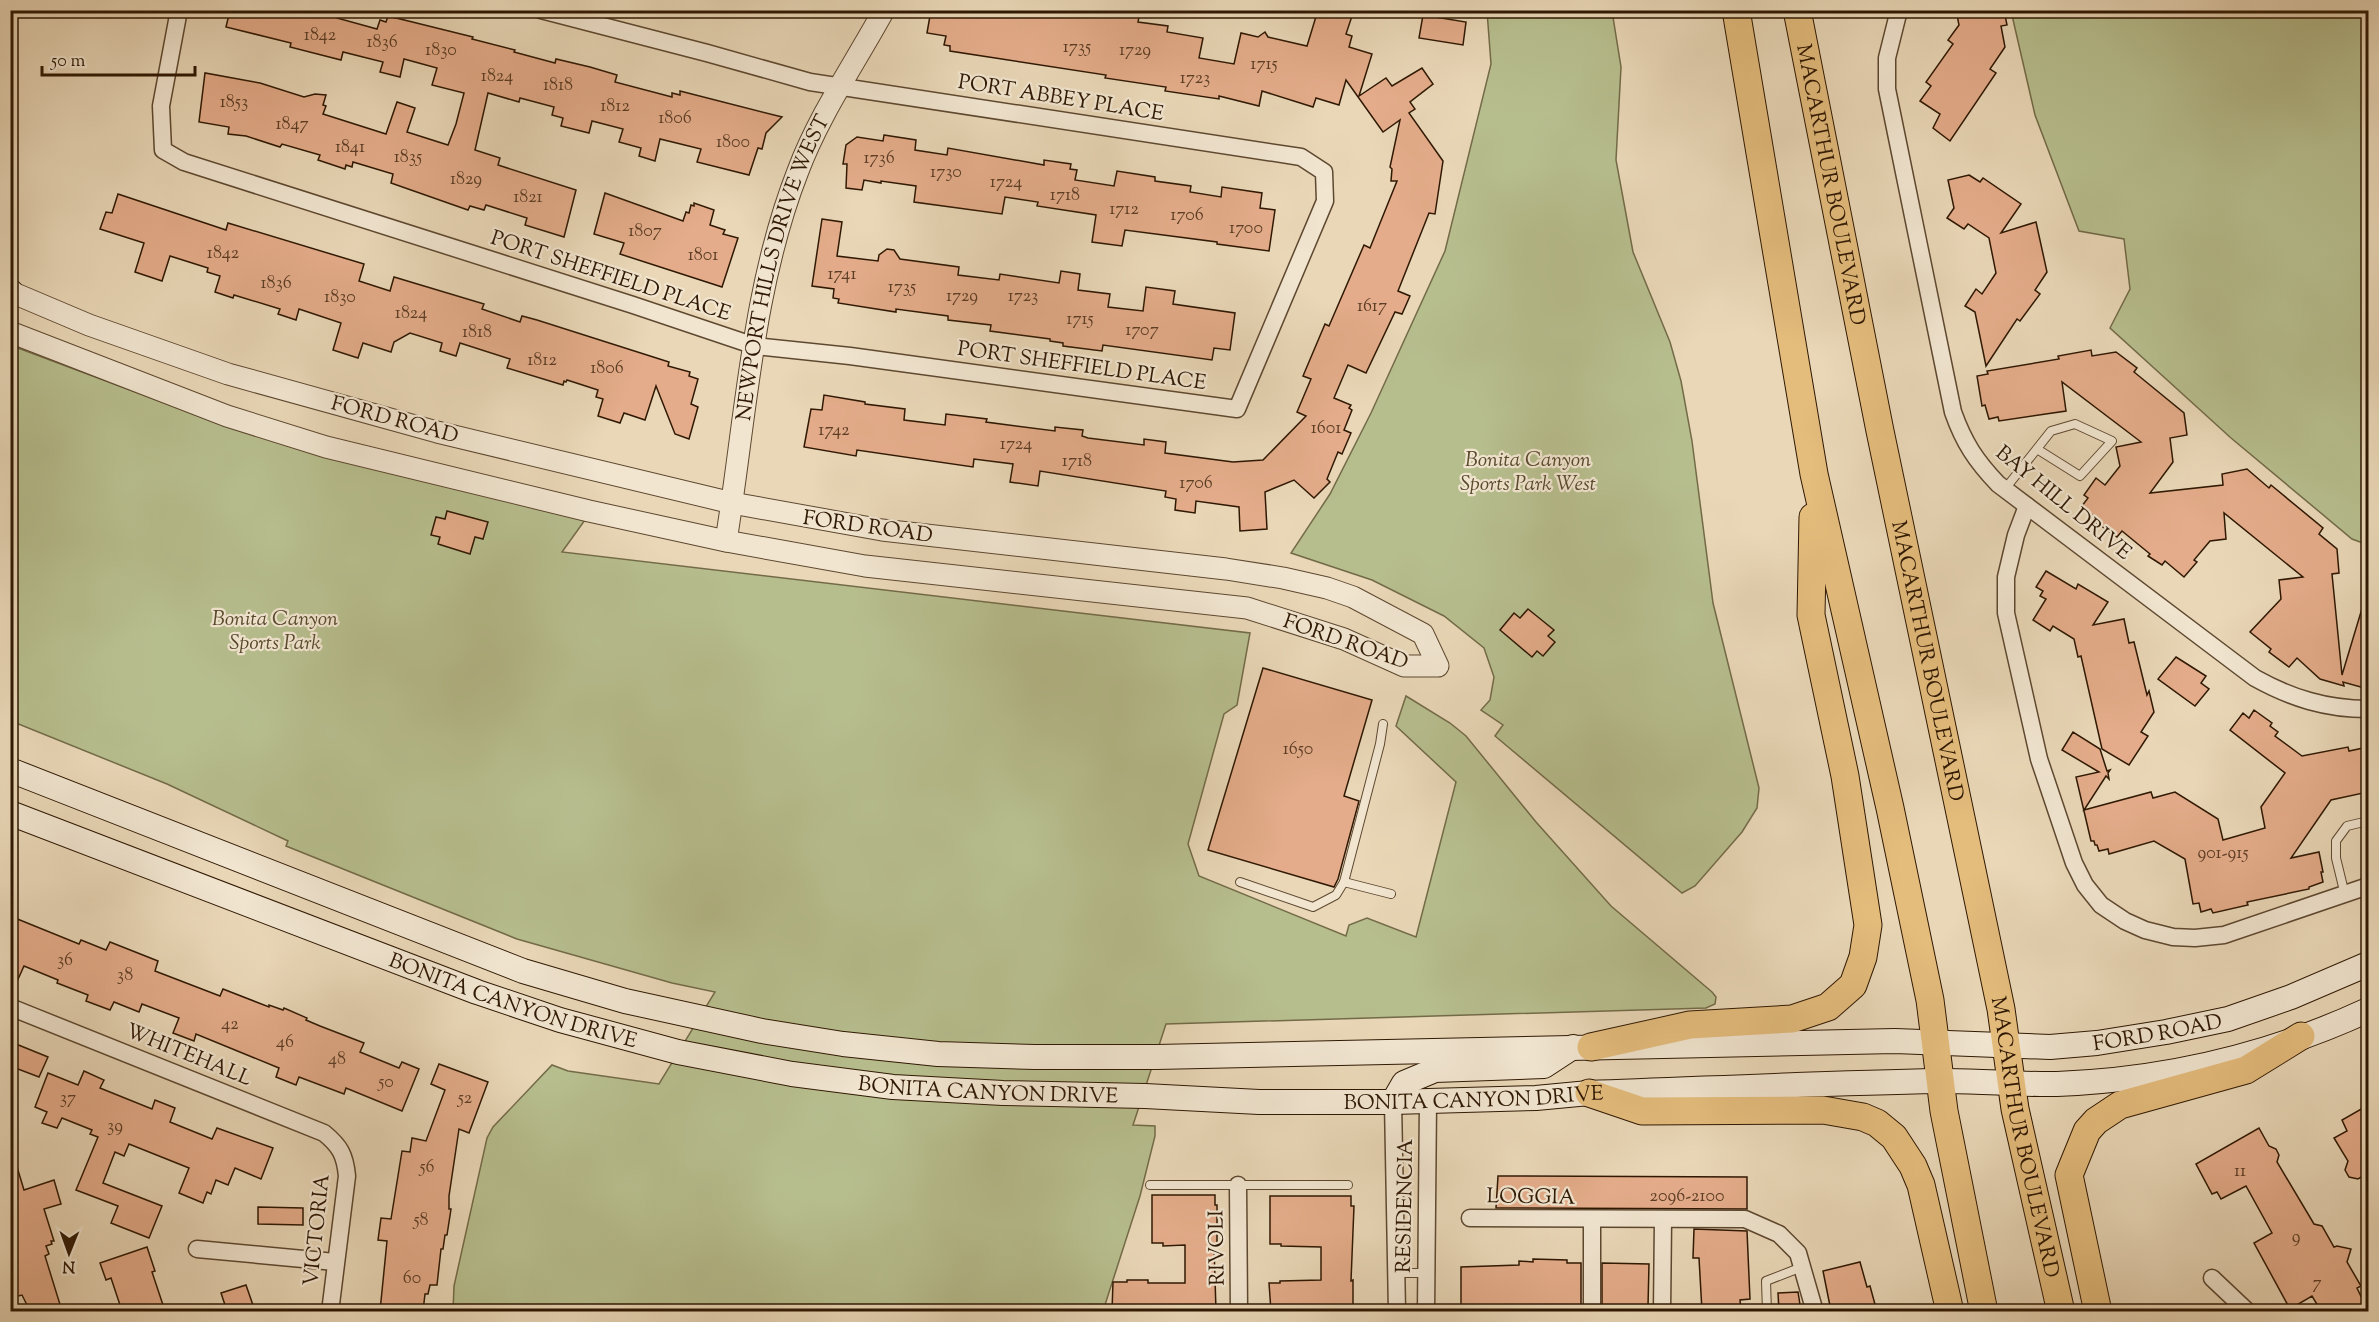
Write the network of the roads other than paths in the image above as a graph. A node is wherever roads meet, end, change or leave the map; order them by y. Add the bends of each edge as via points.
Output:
1 (179, 10) edge
2 (541, 10) edge
3 (884, 10) edge
4 (1736, 10) edge
5 (1797, 10) edge
6 (1899, 10) edge
7 (841, 87) junction
8 (10, 292) edge
9 (10, 332) edge
10 (754, 346) junction
11 (1237, 409) joint
12 (2037, 449) junction
13 (1814, 474) junction
14 (2005, 489) junction
15 (732, 503) junction
16 (2027, 506) junction
17 (726, 541) junction
18 (2368, 709) edge
19 (1383, 723) dead end
20 (10, 770) edge
21 (10, 813) edge
22 (2368, 821) edge
23 (1240, 882) dead end
24 (1344, 882) junction
25 (2368, 886) edge
26 (1391, 894) dead end
27 (2345, 895) junction
28 (2368, 964) edge
29 (10, 1008) edge
30 (2368, 1010) edge
31 (2301, 1036) junction
32 (1936, 1043) junction
33 (1582, 1047) junction
34 (2007, 1047) junction
35 (1940, 1081) junction
36 (2010, 1083) junction
37 (1589, 1093) junction
38 (1428, 1101) junction
39 (1393, 1102) junction
40 (343, 1154) joint
41 (1150, 1185) dead end
42 (1238, 1185) junction
43 (1348, 1185) dead end
44 (1470, 1218) dead end
45 (1592, 1220) junction
46 (1663, 1220) junction
47 (197, 1249) dead end
48 (335, 1263) junction
49 (1802, 1267) junction
50 (1397, 1273) junction
51 (1425, 1273) junction
52 (2212, 1278) dead end
53 (330, 1311) edge
54 (1239, 1311) edge
55 (1397, 1311) edge
56 (1426, 1311) edge
57 (1592, 1311) edge
58 (1662, 1311) edge
59 (1767, 1311) edge
60 (1815, 1311) edge
61 (1950, 1311) edge
62 (1984, 1311) edge
63 (2061, 1311) edge
64 (2098, 1311) edge
65 (2248, 1311) edge

1 - 10 street, PORT SHEFFIELD PLACE via 161,106 163,150 184,162
2 - 7 street, PORT ABBEY PLACE
3 - 7 street, NEWPORT HILLS DRIVE WEST
4 - 13 main road
5 - 34 main road, MACARTHUR BOULEVARD
6 - 14 street, BAY HILL DRIVE via 1887,58 1887,89 1953,412 1963,439 1979,464
7 - 10 street, NEWPORT HILLS DRIVE WEST via 805,154 791,190 774,248
7 - 11 street, PORT ABBEY PLACE via 1301,157 1324,172 1325,201
8 - 15 street, FORD ROAD via 89,325 228,374 437,432
9 - 17 street, FORD ROAD via 227,416 326,447
10 - 11 street, PORT SHEFFIELD PLACE
10 - 15 street, NEWPORT HILLS DRIVE WEST
12 - 12 lane via 2051,431 2075,424 2112,441 2080,476
12 - 14 lane
13 - 32 main road via 1890,808
13 - 33 main road via 1811,615 1845,776 1868,925 1853,985 1828,1007 1792,1019 1690,1025
14 - 16 street, BAY HILL DRIVE
15 - 17 street, NEWPORT HILLS DRIVE WEST
15 - 17 street, FORD ROAD via 882,530 1226,569 1327,588 1353,597 1423,634 1438,666 1404,666 1344,639 1247,608 865,566
16 - 18 street, BAY HILL DRIVE via 2254,678 2307,702
16 - 27 street via 2006,577 2006,613 2039,759 2074,863 2101,905 2145,930 2194,938 2224,935
19 - 24 lane
20 - 33 main road, BONITA CANYON DRIVE via 523,971 697,1018 843,1044 938,1054 1035,1058
21 - 39 main road, BONITA CANYON DRIVE via 477,992 560,1020 678,1052 792,1074 893,1087 1259,1102
22 - 27 lane via 2347,826 2336,841
23 - 24 lane via 1313,907 1336,895
24 - 26 lane
25 - 27 street
28 - 34 main road, FORD ROAD via 2291,998 2228,1019 2097,1043
29 - 40 street, WHITEHALL via 324,1133
30 - 31 main road, FORD ROAD
31 - 36 main road, FORD ROAD via 2269,1048 2159,1074 2055,1084
31 - 64 main road via 2246,1070 2121,1105 2087,1131 2070,1175
32 - 33 main road, BONITA CANYON DRIVE
32 - 34 main road, FORD ROAD
32 - 35 main road
33 - 39 main road via 1544,1066 1435,1070 1404,1083
34 - 36 main road, MACARTHUR BOULEVARD
35 - 36 main road, BONITA CANYON DRIVE
35 - 37 main road, BONITA CANYON DRIVE
35 - 62 main road
36 - 63 main road, MACARTHUR BOULEVARD
37 - 38 main road, BONITA CANYON DRIVE
37 - 61 main road via 1642,1111 1823,1110 1877,1123 1902,1147 1921,1185
38 - 39 main road, BONITA CANYON DRIVE
38 - 51 street, RESIDENCIA
39 - 50 street, RESIDENCIA
40 - 48 street, VICTORIA via 347,1176
41 - 42 lane
42 - 43 lane
42 - 54 street, RIVOLI
44 - 45 street, LOGGIA
45 - 46 street, LOGGIA
45 - 57 street, LOGGIA
46 - 49 street, LOGGIA via 1745,1220 1779,1234 1798,1253
46 - 58 street
47 - 48 street
48 - 53 street, VICTORIA
49 - 59 lane via 1766,1281
49 - 60 street, LOGGIA
50 - 51 lane
50 - 55 street, RESIDENCIA
51 - 56 street, RESIDENCIA
52 - 65 street

